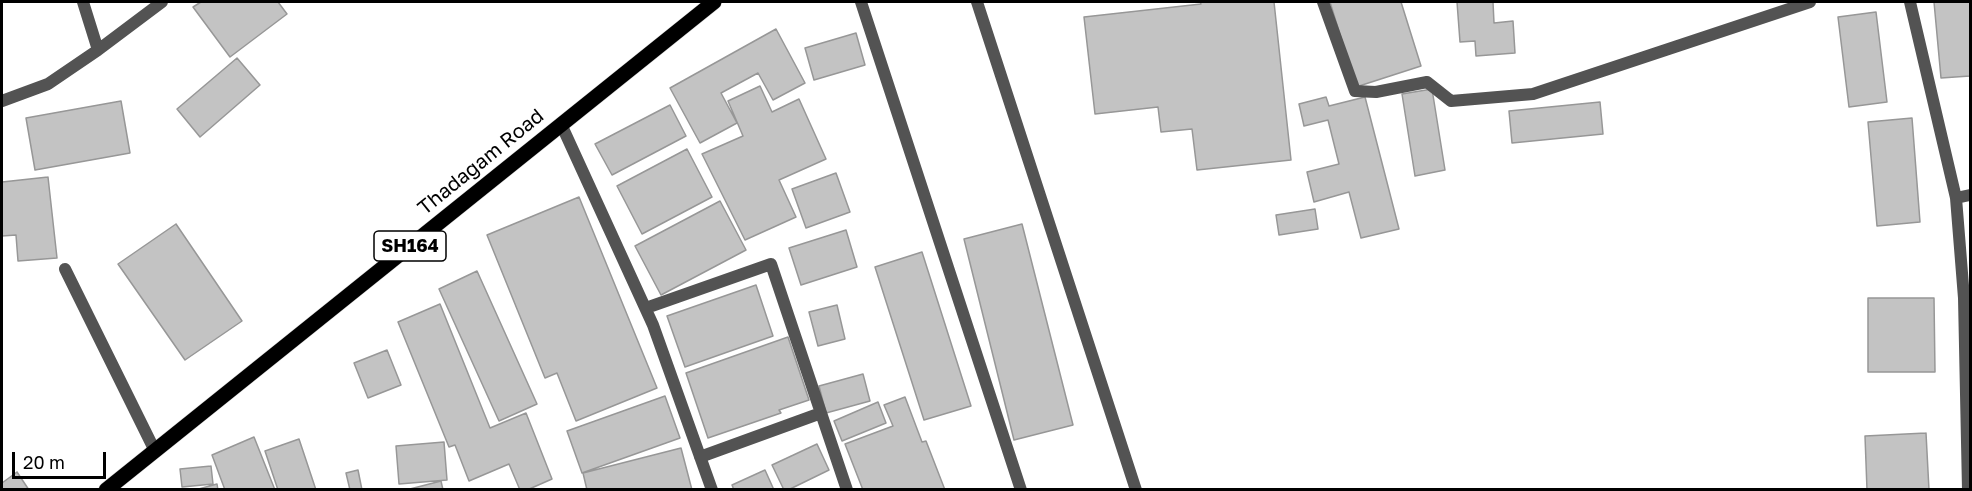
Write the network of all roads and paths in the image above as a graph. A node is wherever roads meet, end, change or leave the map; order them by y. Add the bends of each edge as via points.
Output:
1 (83, 2) edge
2 (162, 2) edge
3 (714, 2) edge
4 (861, 2) edge
5 (977, 2) edge
6 (1323, 2) edge
7 (1810, 2) edge
8 (1910, 2) edge
9 (98, 50) junction
10 (2, 101) edge
11 (561, 124) junction
12 (1971, 195) edge
13 (1956, 198) junction
14 (65, 269) dead end
15 (645, 308) junction
16 (820, 414) junction
17 (154, 451) junction
18 (700, 457) junction
19 (106, 489) edge
20 (712, 489) edge
21 (847, 489) edge
22 (1021, 489) edge
23 (1136, 489) edge
24 (1968, 489) edge

1 - 9 street
2 - 9 street
3 - 11 main road, Thadagam Road / SH164
4 - 22 street
5 - 23 street
6 - 7 street via 1355,91 1376,92 1427,82 1451,101 1533,94
8 - 13 street
9 - 10 street via 48,84
11 - 15 street
11 - 17 main road, Thadagam Road / SH164
12 - 13 street
13 - 24 street via 1964,298
14 - 17 street
15 - 16 street via 771,264
15 - 18 street
16 - 18 street
16 - 21 street
17 - 19 main road, Thadagam Road / SH164
18 - 20 street

